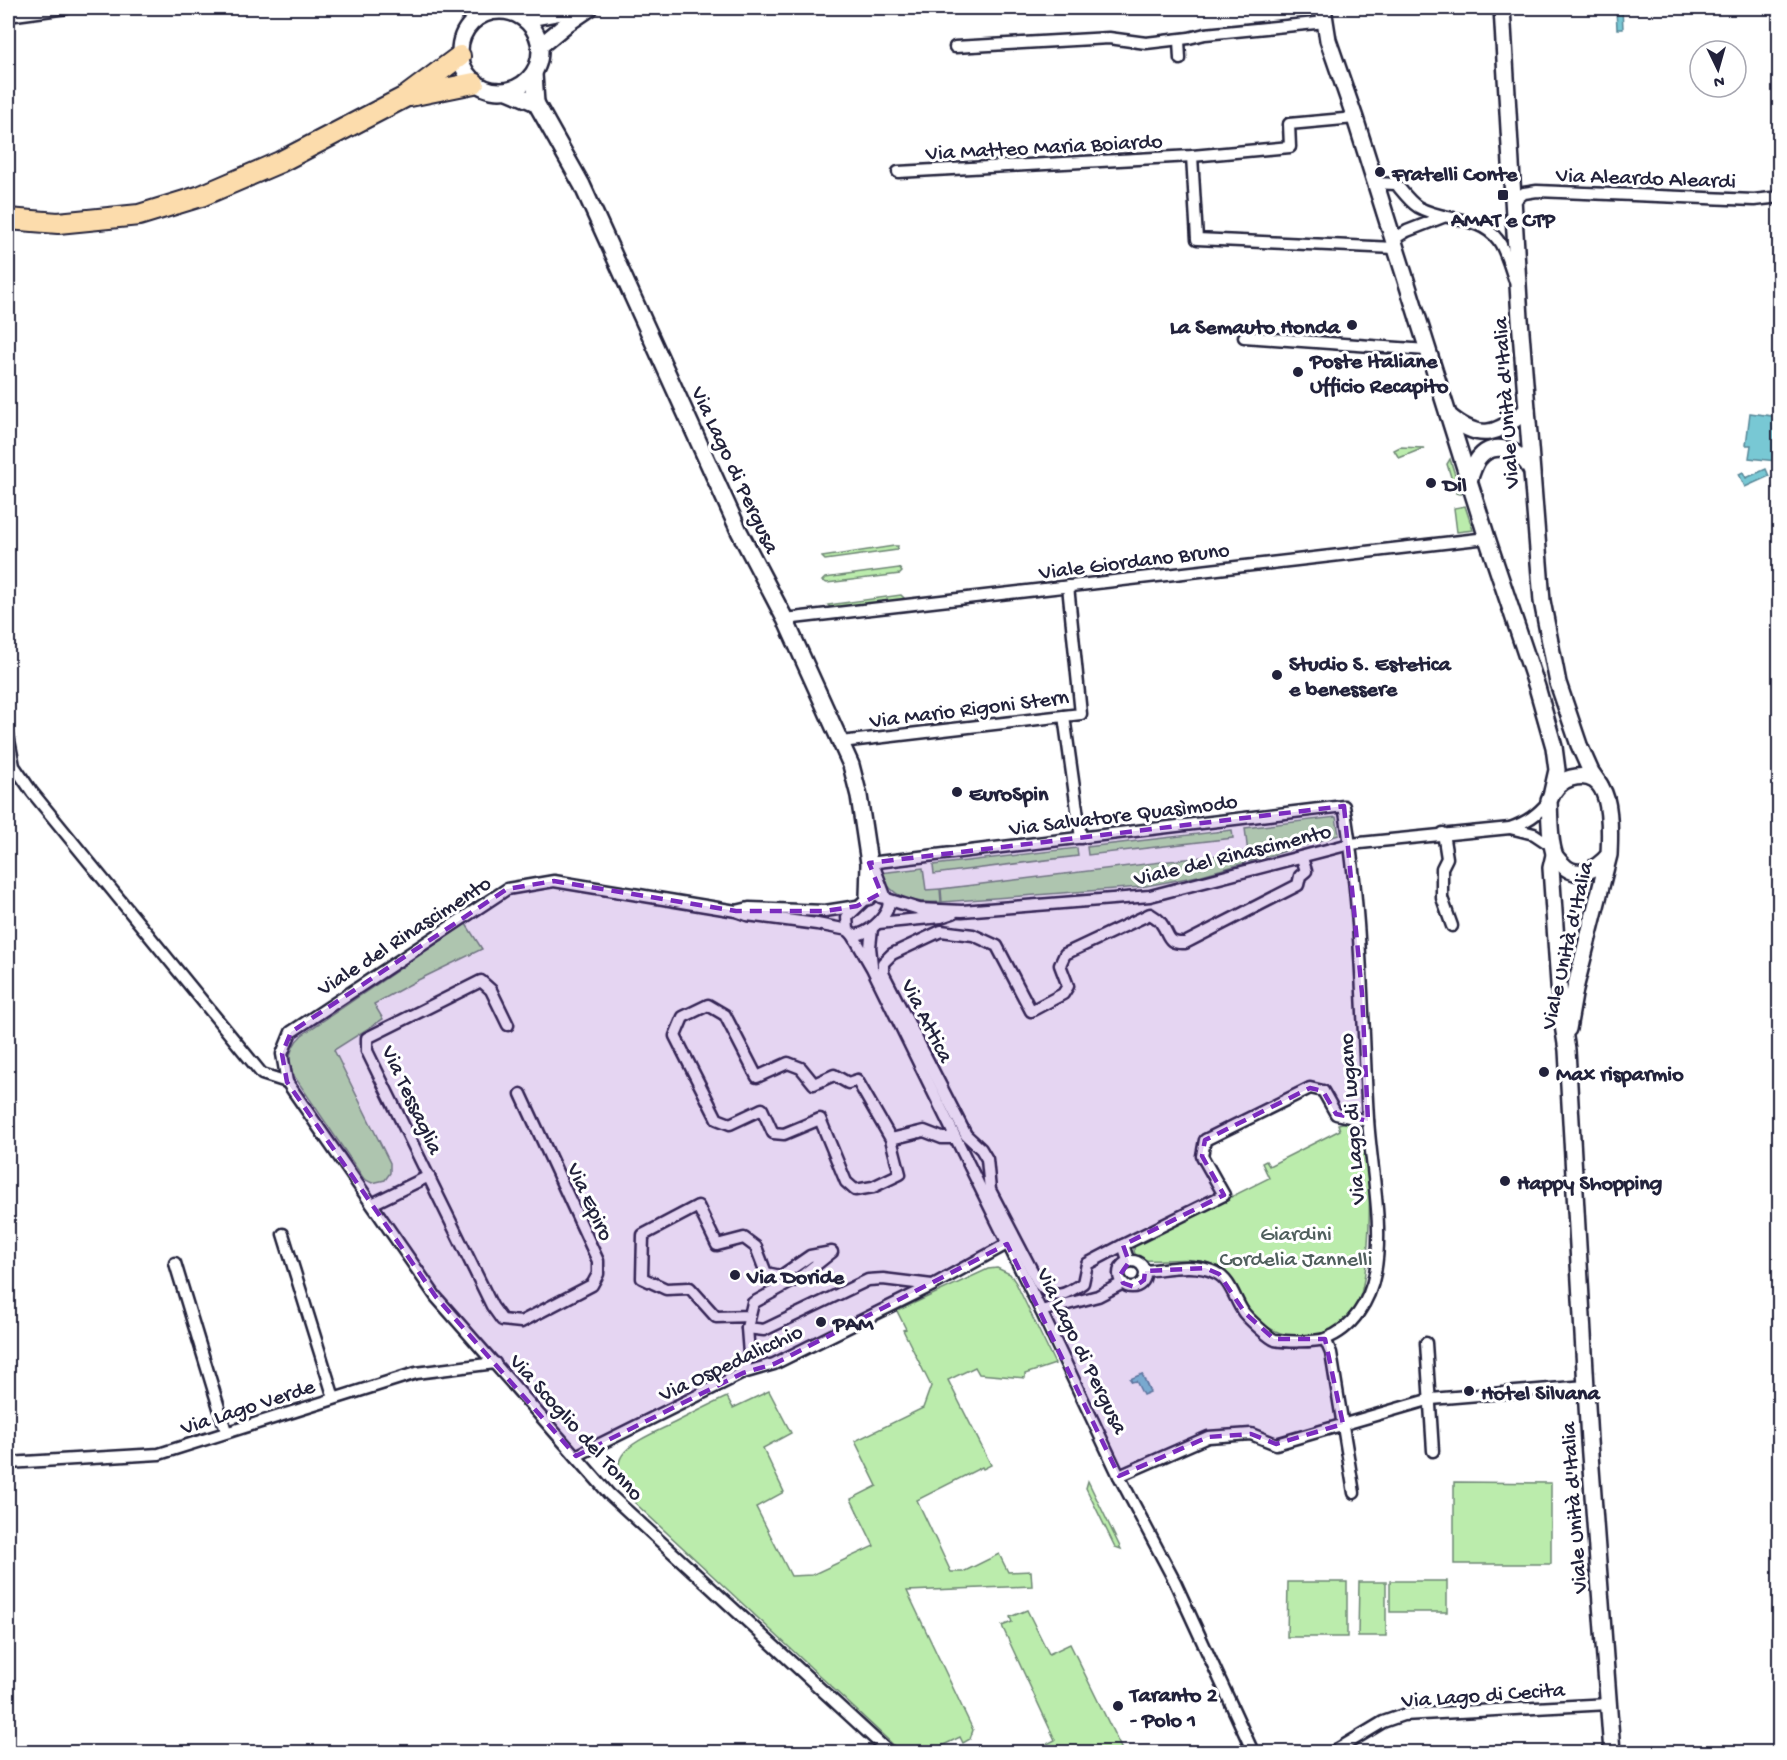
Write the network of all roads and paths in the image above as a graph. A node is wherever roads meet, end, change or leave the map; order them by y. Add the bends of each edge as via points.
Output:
1 (67, 8) edge
2 (466, 8) edge
3 (574, 8) edge
4 (590, 8) edge
5 (1502, 8) edge
6 (486, 10) edge
7 (1324, 15) edge
8 (8, 16) edge
9 (525, 19) junction
10 (466, 29) junction
11 (1179, 39) junction
12 (540, 46) junction
13 (955, 47) dead end
14 (460, 56) junction
15 (1180, 58) dead end
16 (534, 74) junction
17 (474, 83) junction
18 (508, 91) junction
19 (405, 97) junction
20 (536, 103) junction
21 (1355, 118) junction
22 (1192, 156) junction
23 (898, 172) dead end
24 (1374, 183) junction
25 (1779, 197) edge
26 (1514, 201) junction
27 (1443, 217) junction
28 (8, 219) edge
29 (1394, 244) junction
30 (1519, 291) junction
31 (1244, 338) dead end
32 (1427, 350) junction
33 (1527, 410) junction
34 (1448, 415) junction
35 (1532, 473) junction
36 (1469, 480) junction
37 (1487, 538) junction
38 (1068, 586) junction
39 (785, 619) junction
40 (1064, 716) junction
41 (8, 735) edge
42 (841, 742) junction
43 (1600, 785) junction
44 (1551, 796) junction
45 (1356, 805) dead end
46 (1344, 806) junction
47 (1510, 828) junction
48 (1443, 833) junction
49 (1081, 838) junction
50 (1350, 844) junction
51 (1553, 851) junction
52 (1609, 855) junction
53 (1302, 858) junction
54 (869, 863) junction
55 (873, 899) junction
56 (736, 911) junction
57 (962, 911) junction
58 (875, 925) junction
59 (1452, 926) dead end
60 (850, 932) junction
61 (872, 968) junction
62 (508, 1025) dead end
63 (1565, 1044) junction
64 (287, 1082) junction
65 (520, 1094) dead end
66 (1368, 1121) junction
67 (956, 1138) junction
68 (891, 1139) junction
69 (987, 1159) junction
70 (969, 1167) junction
71 (429, 1176) junction
72 (372, 1204) junction
73 (282, 1234) dead end
74 (1007, 1244) junction
75 (1123, 1245) junction
76 (1130, 1262) junction
77 (175, 1263) dead end
78 (1144, 1271) junction
79 (1123, 1283) junction
80 (933, 1285) junction
81 (1041, 1311) junction
82 (750, 1317) junction
83 (747, 1328) junction
84 (1325, 1339) junction
85 (1426, 1343) dead end
86 (495, 1363) junction
87 (743, 1372) junction
88 (1586, 1386) junction
89 (334, 1398) junction
90 (1431, 1399) junction
91 (1343, 1424) junction
92 (226, 1431) junction
93 (1433, 1450) dead end
94 (576, 1456) junction
95 (8, 1463) edge
96 (1119, 1476) junction
97 (1354, 1493) dead end
98 (1609, 1704) junction
99 (889, 1752) edge
100 (1253, 1752) edge
101 (1333, 1752) edge
102 (1612, 1752) edge

1 - 8 street
2 - 10 main road
3 - 9 main road
4 - 12 main road
5 - 26 main road, Viale Unità d'Italia
6 - 9 main road via 514,13
6 - 10 main road
7 - 11 street
7 - 21 main road, Viale Unità d'Italia via 1328,40
9 - 12 main road
10 - 14 main road via 460,42
11 - 13 street via 1146,43 1109,38
11 - 15 street
12 - 16 main road
14 - 17 main road
14 - 19 highway
16 - 18 main road
16 - 20 main road, Via Lago di Pergusa
17 - 18 main road
17 - 19 highway
18 - 20 main road
19 - 28 highway via 280,162 201,196 140,215 58,223
20 - 39 main road, Via Lago di Pergusa via 582,185 739,531
21 - 22 street, Via Matteo Maria Boiardo via 1289,124 1290,147
21 - 24 main road, Viale Unità d'Italia
22 - 23 street, Via Matteo Maria Boiardo
22 - 29 street via 1197,239
24 - 27 street via 1396,184 1417,206
24 - 29 main road, Viale Unità d'Italia
25 - 26 street, Via Aleardo Aleardi via 1754,200 1538,191 1524,193
26 - 30 main road, Viale Unità d'Italia
27 - 29 street via 1407,231
27 - 30 street via 1484,226 1499,241
29 - 32 main road, Viale Unità d'Italia
30 - 33 main road, Viale Unità d'Italia
31 - 32 street
32 - 34 main road, Viale Unità d'Italia
33 - 34 main road via 1495,432 1466,428
33 - 35 main road, Viale Unità d'Italia
34 - 36 main road, Viale Unità d'Italia
35 - 36 main road via 1519,454 1496,449 1479,458
35 - 43 main road, Viale Unità d'Italia via 1542,601 1558,683 1579,745
36 - 37 main road, Viale Unità d'Italia
37 - 38 street, Viale Giordano Bruno
37 - 44 main road, Viale Unità d'Italia via 1554,747 1557,770
38 - 39 street, Viale Giordano Bruno
38 - 40 street, Via Mario Rigoni Stern via 1081,714
39 - 42 main road, Via Lago di Pergusa
40 - 42 street, Via Mario Rigoni Stern
40 - 49 street
41 - 64 street via 14,766 32,792 261,1074
42 - 54 main road, Via Lago di Pergusa via 854,775
43 - 44 main road via 1580,775 1563,780
43 - 52 main road, Viale Unità d'Italia via 1608,804
44 - 47 street, Viale del Rinascimento via 1539,813
44 - 51 main road, Viale Unità d'Italia
45 - 46 street, Via Salvatore Quasìmodo
46 - 49 street, Via Salvatore Quasìmodo
46 - 50 street
47 - 48 street, Viale del Rinascimento
47 - 51 street, Viale del Rinascimento via 1534,834
48 - 50 street, Viale del Rinascimento
48 - 59 street via 1447,858 1442,868 1442,898
49 - 54 street, Via Salvatore Quasìmodo
50 - 53 street, Viale del Rinascimento
50 - 66 street, Via Lago di Lugano
51 - 52 main road, Viale Unità d'Italia via 1564,867 1575,872 1588,872
51 - 63 main road, Viale Unità d'Italia via 1551,868
52 - 63 main road, Viale Unità d'Italia
53 - 57 street, Viale del Rinascimento via 1150,896
53 - 69 street, Via Attica via 1306,871 1298,885 1185,943 1176,944 1168,938 1161,923 1150,914 1065,954 1060,965 1068,986 1063,994 1031,1011 997,946 973,935 941,931 892,954 883,963 883,973 966,1135
54 - 55 main road, Via Lago di Pergusa
55 - 56 street, Viale del Rinascimento via 825,911
55 - 57 street via 919,909
55 - 58 street via 888,910
55 - 60 street via 847,916
56 - 60 street, Viale del Rinascimento
56 - 64 street, Viale del Rinascimento via 554,881 507,889 291,1032 282,1054
57 - 58 street
58 - 60 street via 865,933
58 - 61 street via 870,946
60 - 61 street, Via Lago di Pergusa
61 - 67 street, Via Lago di Pergusa
62 - 71 street, Via Tessaglia via 491,990 481,981 367,1038 367,1051
63 - 88 main road, Viale Unità d'Italia
64 - 72 street, Via Scoglio del Tonno
65 - 71 street, Via Epiro via 598,1261 598,1274 592,1285 520,1322 502,1320
66 - 75 street via 1336,1114 1323,1090 1310,1088 1205,1140 1202,1155 1224,1195
66 - 84 street, Via Lago di Lugano via 1377,1229 1375,1273 1360,1312
67 - 68 street via 924,1131
67 - 70 street, Via Lago di Pergusa
68 - 68 street via 857,1080 848,1083 834,1075 814,1084 801,1068 788,1063 757,1077 725,1016 708,1005 683,1017 675,1036 717,1119 730,1124 762,1109 773,1133 784,1134 820,1119 846,1182 855,1190 873,1187 900,1174
69 - 70 street
69 - 75 street via 990,1190 1046,1292 1070,1292 1083,1283 1087,1264
70 - 74 street, Via Lago di Pergusa
71 - 72 street
72 - 86 street, Via Scoglio del Tonno via 436,1297
73 - 89 street
74 - 80 street, Via Ospedalicchio
74 - 81 street, Via Lago di Pergusa
75 - 76 street
76 - 78 street
76 - 79 street via 1120,1271
77 - 92 street
78 - 79 street via 1144,1280 1138,1286
78 - 84 street via 1205,1268 1219,1274 1245,1313 1274,1339
79 - 81 street via 1098,1296
80 - 83 street via 868,1280 764,1330
80 - 87 street, Via Ospedalicchio via 774,1364
81 - 96 street, Via Lago di Pergusa
82 - 82 street via 716,1317 690,1288 666,1288 642,1278 643,1234 698,1206 717,1245 744,1238 756,1247 766,1273 781,1276 810,1256 832,1252 802,1276 753,1303
82 - 83 street
83 - 87 street via 749,1354
84 - 91 street
85 - 90 street
86 - 89 street, Via Lago Verde via 416,1373
86 - 94 street, Via Scoglio del Tonno
87 - 94 street, Via Ospedalicchio
88 - 90 street
88 - 98 main road, Viale Unità d'Italia
89 - 92 street, Via Lago Verde
90 - 91 street
90 - 93 street
91 - 96 street via 1275,1444 1251,1434 1208,1437
91 - 97 street
92 - 95 street, Via Lago Verde via 159,1454
94 - 99 street, Via Scoglio del Tonno via 609,1494
96 - 100 street, Via Lago di Pergusa via 1175,1582
98 - 101 street, Via Lago di Cecita via 1403,1715 1383,1722
98 - 102 main road, Viale Unità d'Italia

